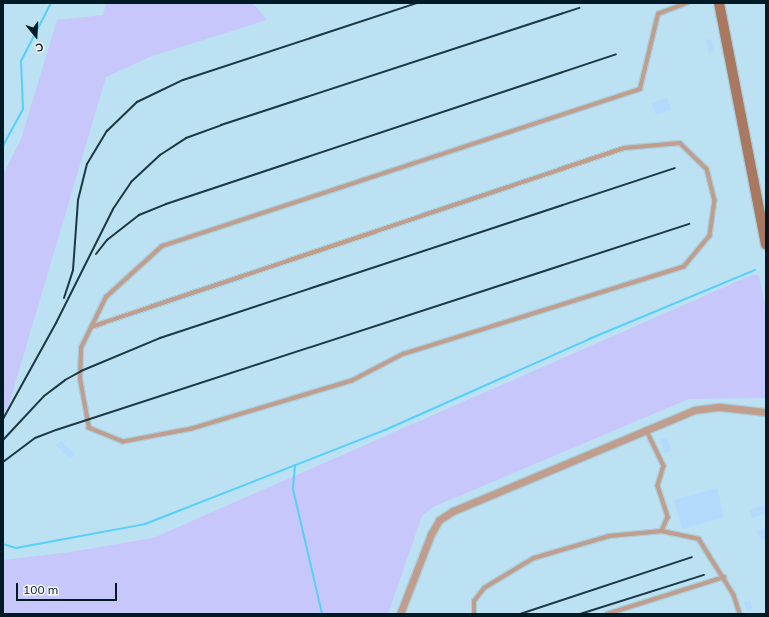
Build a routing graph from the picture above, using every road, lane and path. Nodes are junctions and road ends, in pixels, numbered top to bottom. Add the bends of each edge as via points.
1 (687, 3) edge
2 (719, 3) edge
3 (766, 244) edge
4 (91, 327) junction
5 (766, 412) edge
6 (646, 429) junction
7 (662, 530) junction
8 (724, 577) junction
9 (400, 614) edge
10 (474, 614) edge
11 (607, 614) edge
12 (740, 614) edge

1 - 4 lane via 658,14 640,89 162,246 106,297
2 - 3 street
4 - 4 lane via 81,348 80,379 89,428 123,442 192,429 352,381 404,354 684,267 710,236 715,200 707,169 680,143 624,148
5 - 6 street via 720,407 694,410
6 - 7 lane via 664,466 658,486 668,518
6 - 9 street via 561,468 454,510 439,520 431,534
7 - 8 lane via 699,539
7 - 10 lane via 609,536 534,558 484,588 474,601
8 - 11 lane
8 - 12 lane via 734,595

